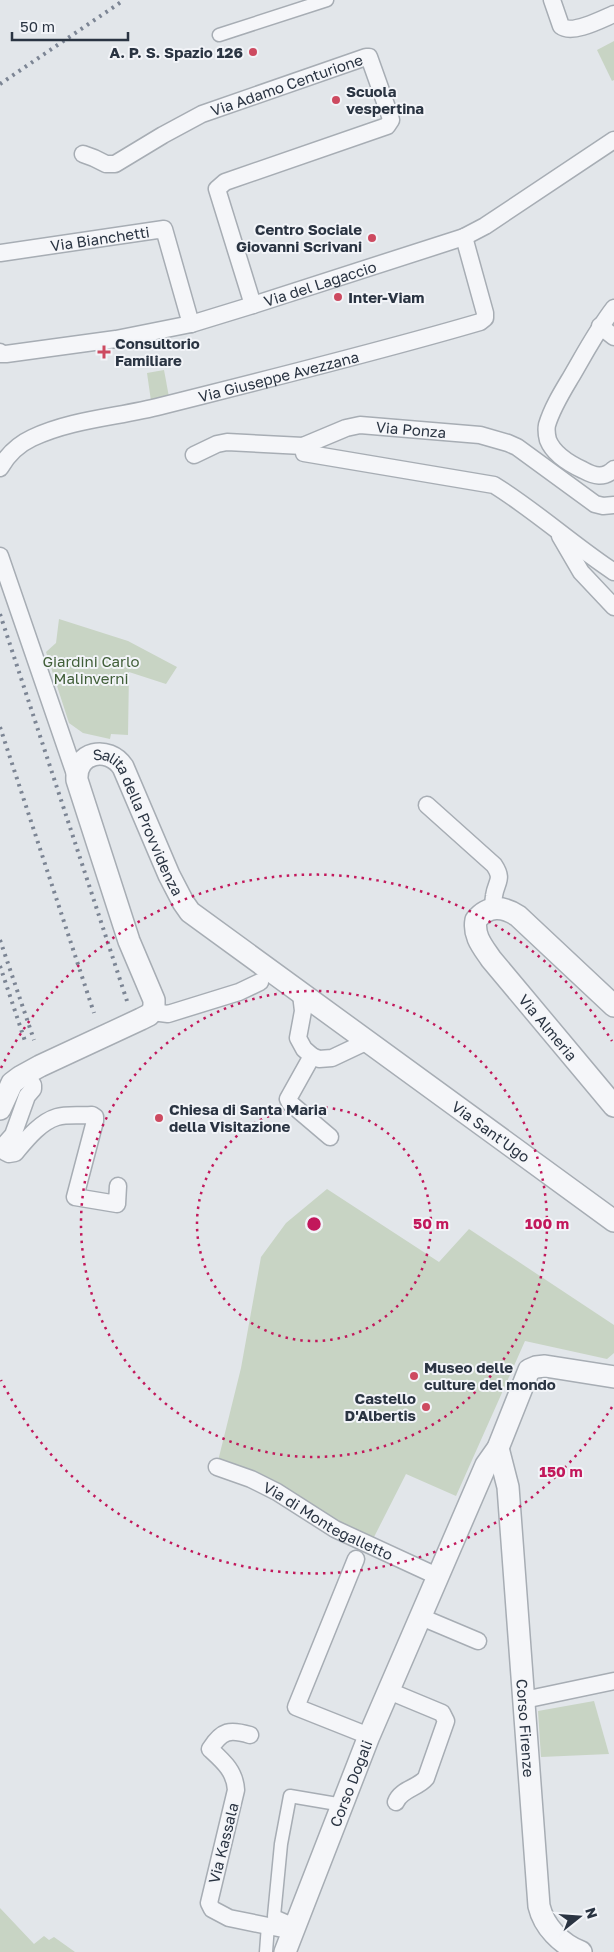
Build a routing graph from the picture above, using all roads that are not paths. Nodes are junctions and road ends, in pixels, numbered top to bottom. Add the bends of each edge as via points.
1 (328, 0) edge
2 (552, 0) edge
3 (614, 14) edge
4 (220, 35) dead end
5 (614, 140) edge
6 (83, 154) dead end
7 (464, 237) junction
8 (0, 253) edge
9 (254, 306) junction
10 (614, 308) edge
11 (191, 324) junction
12 (600, 326) junction
13 (614, 337) edge
14 (0, 352) edge
15 (303, 446) junction
16 (194, 456) dead end
17 (0, 468) edge
18 (614, 469) edge
19 (614, 505) edge
20 (559, 533) junction
21 (0, 556) edge
22 (614, 572) edge
23 (614, 607) edge
24 (77, 780) junction
25 (427, 805) dead end
26 (494, 908) junction
27 (260, 982) dead end
28 (302, 994) junction
29 (614, 1006) edge
30 (152, 1012) junction
31 (368, 1041) junction
32 (312, 1056) junction
33 (26, 1074) junction
34 (614, 1106) edge
35 (0, 1109) edge
36 (330, 1138) dead end
37 (118, 1186) dead end
38 (614, 1221) edge
39 (614, 1377) edge
40 (498, 1448) junction
41 (217, 1467) dead end
42 (356, 1559) dead end
43 (439, 1577) junction
44 (421, 1617) junction
45 (478, 1641) dead end
46 (614, 1681) edge
47 (389, 1691) junction
48 (524, 1700) junction
49 (250, 1735) dead end
50 (369, 1736) junction
51 (396, 1802) dead end
52 (343, 1805) junction
53 (268, 1925) junction
54 (294, 1928) junction
55 (266, 1952) edge
56 (285, 1952) edge
57 (581, 1952) edge

1 - 4 street
2 - 3 street via 561,26 568,30
5 - 7 street, Via del Lagaccio
6 - 9 street, Via Adamo Centurione via 106,164 115,164 202,114 369,58 390,116 387,126 225,182 217,189
7 - 9 street, Via del Lagaccio
7 - 17 street, Via Giuseppe Avezzana via 485,312 485,318 480,322 148,410 54,430 16,448
8 - 11 street, Via Bianchetti via 164,229
9 - 11 street, Via del Lagaccio
10 - 12 street
11 - 14 street, Via del Lagaccio via 116,338 6,354
12 - 13 street
12 - 18 street via 559,397 547,424 547,432 553,449 578,468 597,476
15 - 16 street, Via Ponza via 227,442
15 - 19 street, Via Ponza via 360,425 480,435 517,448 595,504
15 - 20 street via 304,452 494,485
20 - 22 street
20 - 23 street via 581,572
21 - 24 street
24 - 28 street, Salita della Provvidenza via 78,769 85,759 104,754 119,761 169,875 190,912
24 - 30 street, Salita della Provvidenza via 129,941 154,1000
25 - 26 street via 494,865 499,873
26 - 29 street via 502,908 518,916
26 - 34 street, Via Almeria via 476,920 475,931 483,948
27 - 30 street via 239,992 168,1014
28 - 31 street, Via Sant'Ugo
28 - 32 street via 304,1011 298,1038
30 - 33 street
31 - 32 street via 332,1058
31 - 38 street, Via Sant'Ugo
32 - 36 street via 288,1099
33 - 35 street via 12,1083
33 - 37 street via 33,1089 27,1096 13,1135 3,1149 7,1153 15,1153 37,1130 59,1116 92,1115 75,1197 117,1204
39 - 40 street, Corso Dogali via 545,1366 531,1368
40 - 43 street, Corso Dogali via 486,1465
40 - 48 street, Corso Firenze via 508,1487
41 - 43 street, Via di Montegalletto via 251,1479 335,1529
42 - 50 street via 296,1707
43 - 44 street, Corso Dogali
44 - 45 street
44 - 47 street, Corso Dogali
46 - 48 street
47 - 50 street, Corso Dogali
47 - 51 street via 442,1713 446,1721 424,1782 402,1794
48 - 57 street, Corso Firenze via 539,1906 552,1930 566,1944
49 - 53 street, Via Kassala via 230,1731 214,1742 210,1749 232,1772 236,1790 209,1903 212,1909 229,1918
50 - 52 street, Corso Dogali
52 - 54 street, Corso Dogali
52 - 54 street via 290,1796 281,1844 274,1916
53 - 54 street, Via Kassala
53 - 55 street
54 - 56 street, Corso Dogali

